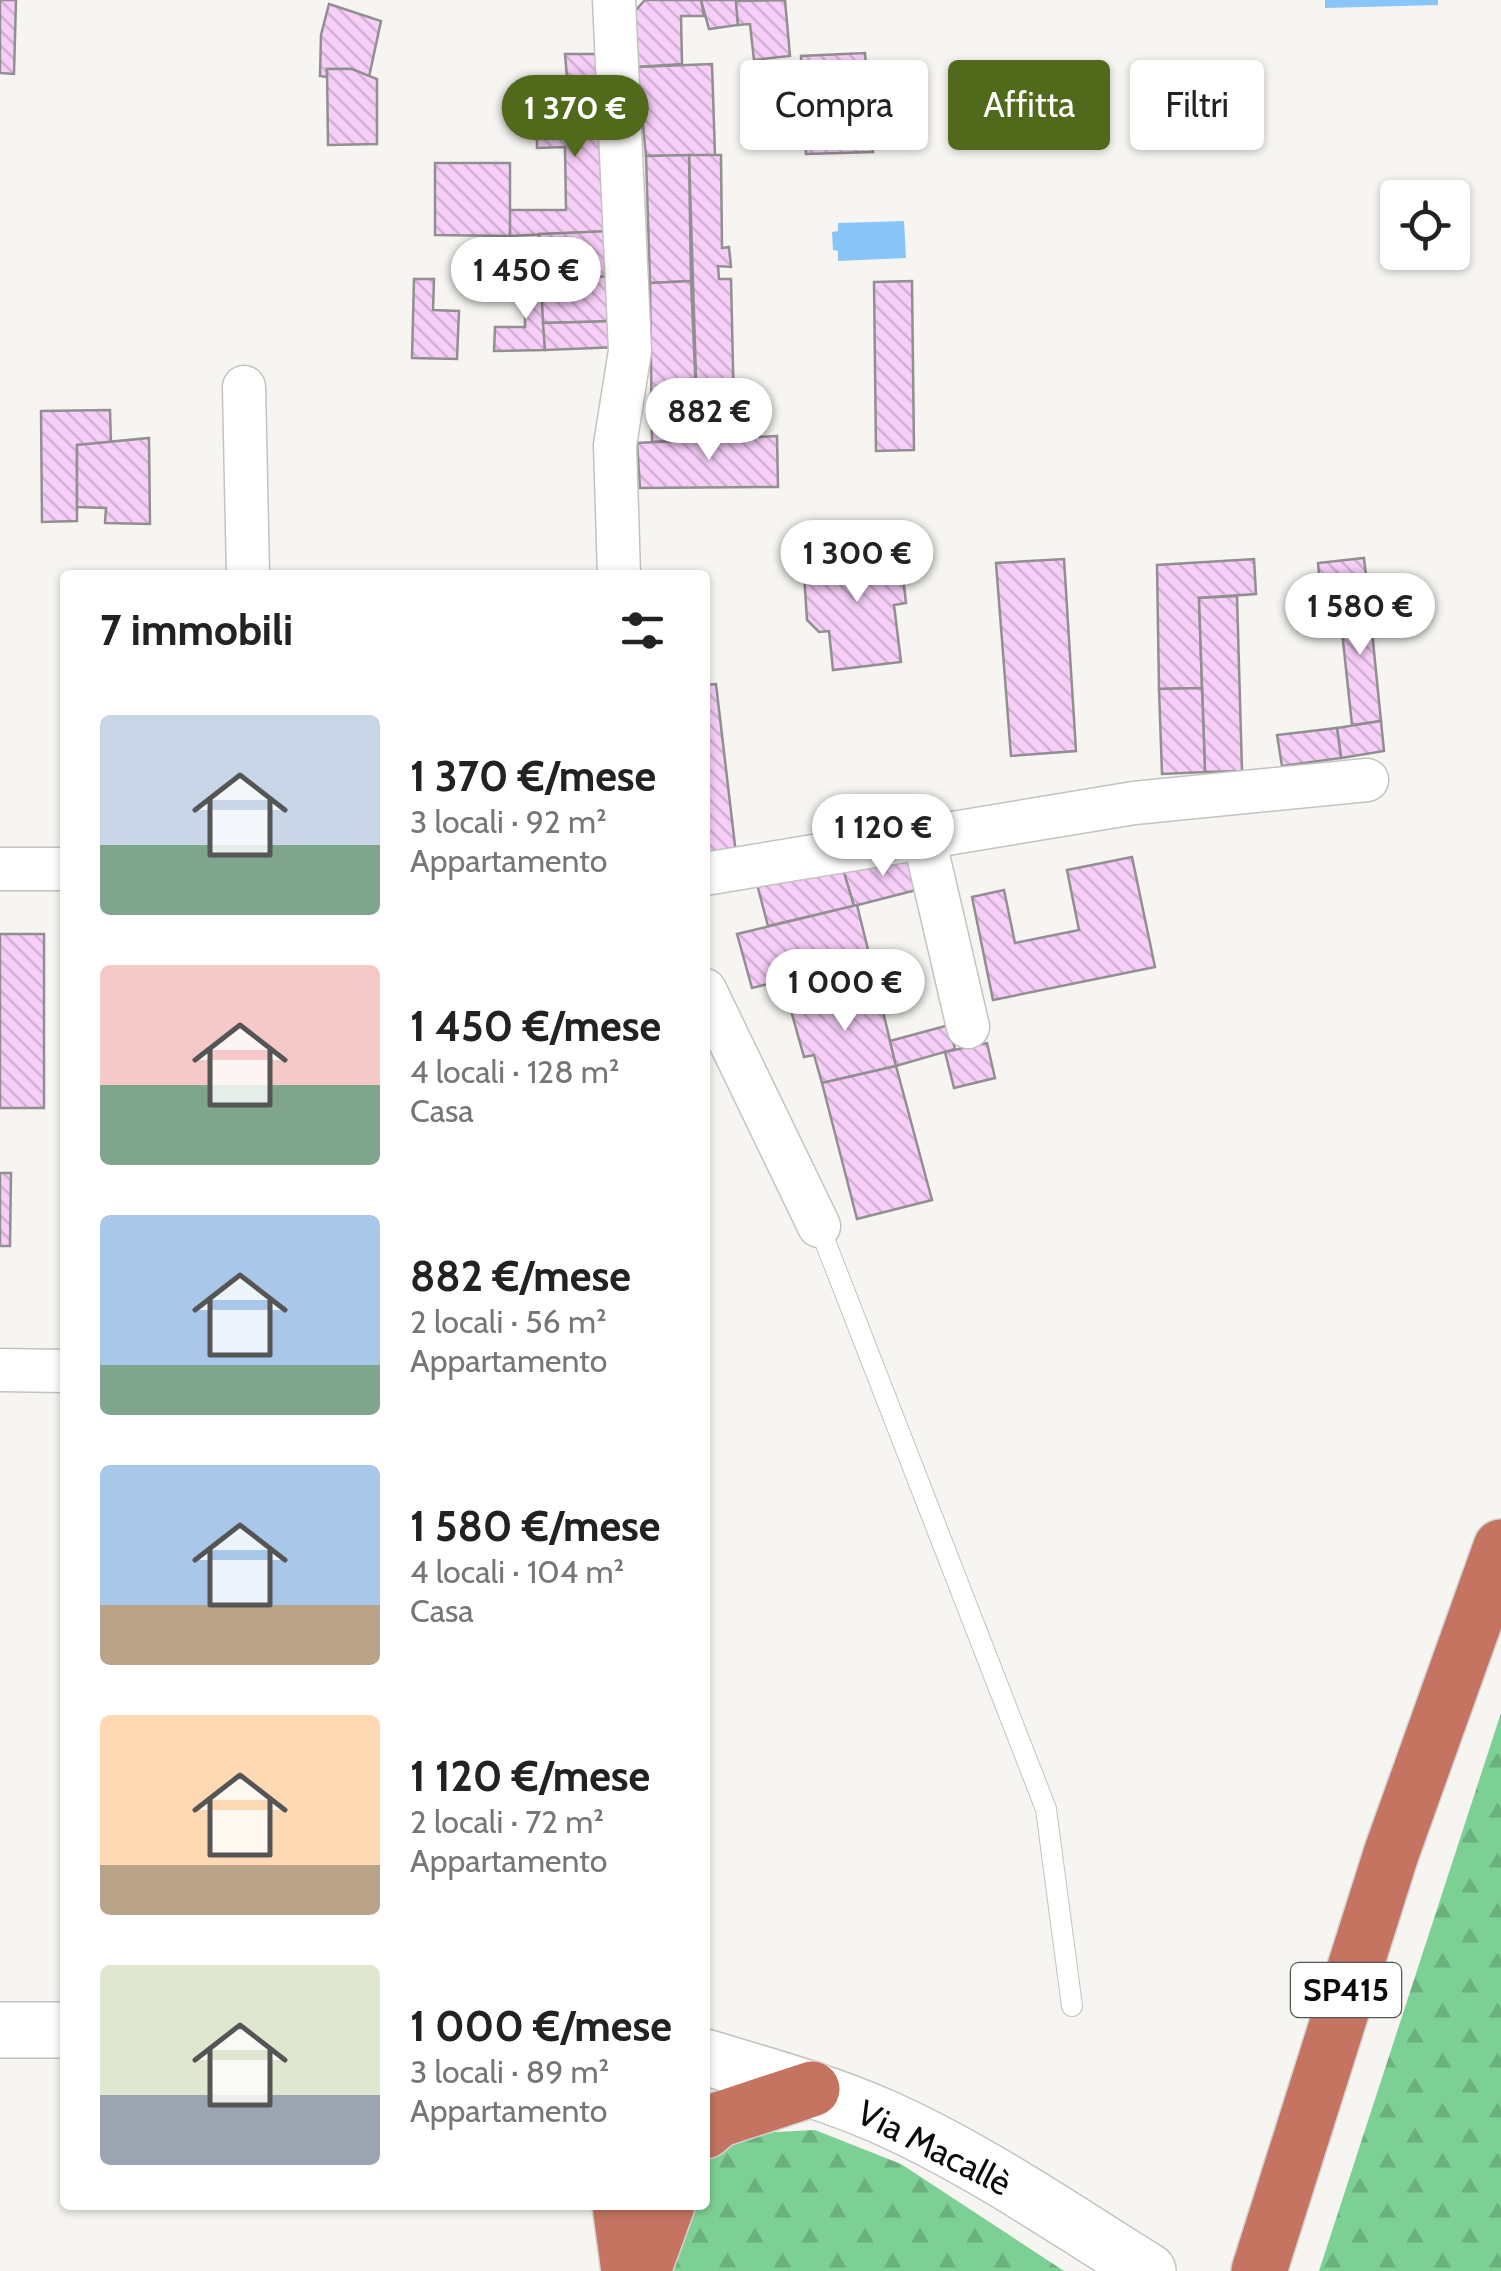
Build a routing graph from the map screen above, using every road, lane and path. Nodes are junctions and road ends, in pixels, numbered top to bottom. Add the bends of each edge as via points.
1 (614, 0) edge
2 (244, 387) dead end
3 (248, 570) edge
4 (620, 570) edge
5 (1367, 780) dead end
6 (924, 838) junction
7 (0, 869) edge
8 (60, 870) edge
9 (710, 873) edge
10 (710, 1000) edge
11 (968, 1027) dead end
12 (819, 1226) joint
13 (0, 1370) edge
14 (60, 1371) edge
15 (1501, 1547) edge
16 (1501, 1662) edge
17 (1391, 1854) junction
18 (1072, 2006) dead end
19 (0, 2030) edge
20 (60, 2030) edge
21 (710, 2058) edge
22 (812, 2089) junction
23 (1301, 2126) junction
24 (710, 2127) edge
25 (621, 2210) edge
26 (665, 2210) edge
27 (629, 2271) edge
28 (643, 2271) edge
29 (1148, 2271) edge
30 (1232, 2271) edge
31 (1259, 2271) edge

1 - 4 street via 630,351 616,445
2 - 3 street
5 - 6 street via 1134,803
6 - 9 street
6 - 11 street
7 - 8 street
10 - 12 street
12 - 18 lane via 1046,1809
13 - 14 street
15 - 17 highway, SP415
16 - 17 highway via 1439,1791
17 - 23 highway, SP415
19 - 20 street
21 - 22 street, Via Macallè
22 - 24 highway
22 - 29 street, Via Macallè via 884,2117
23 - 30 highway via 1242,2238
23 - 31 highway, SP415
25 - 27 highway
26 - 28 highway

